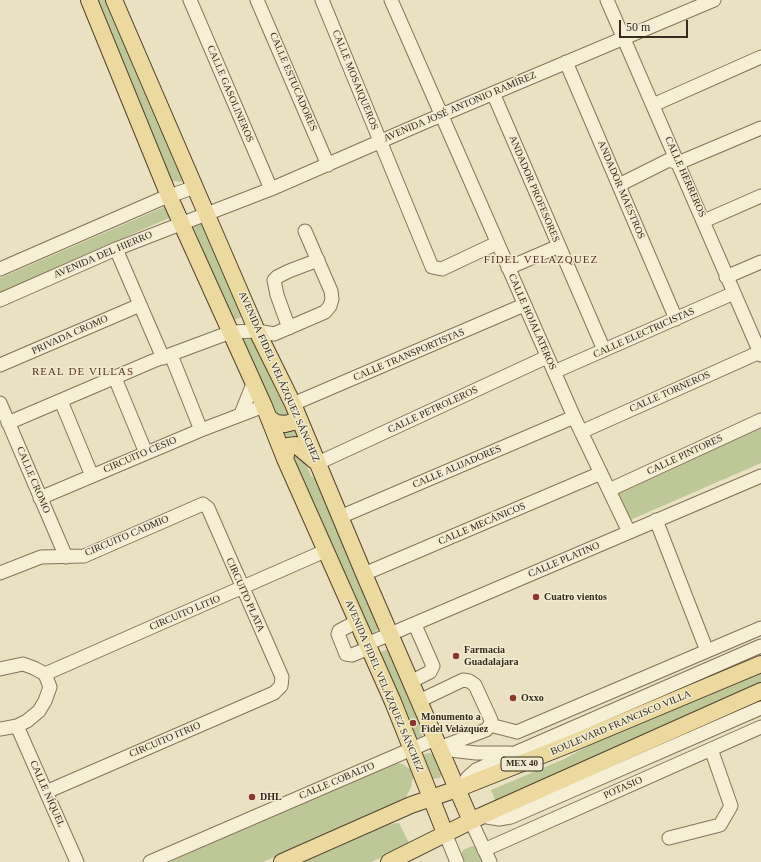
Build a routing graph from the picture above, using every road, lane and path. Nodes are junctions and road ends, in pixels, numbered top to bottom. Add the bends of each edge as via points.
1 (89, 0) edge
2 (114, 0) edge
3 (190, 0) edge
4 (257, 0) edge
5 (322, 0) edge
6 (391, 0) edge
7 (607, 0) edge
8 (714, 0) edge
9 (624, 38) junction
10 (761, 57) edge
11 (566, 62) junction
12 (492, 93) junction
13 (653, 105) junction
14 (441, 115) junction
15 (761, 128) edge
16 (380, 141) junction
17 (678, 163) junction
18 (328, 165) junction
19 (619, 185) junction
20 (195, 188) junction
21 (271, 189) junction
22 (169, 196) junction
23 (761, 196) edge
24 (207, 215) junction
25 (704, 221) junction
26 (182, 223) junction
27 (305, 231) dead end
28 (497, 243) junction
29 (559, 246) junction
30 (116, 249) junction
31 (318, 260) junction
32 (761, 262) edge
33 (0, 268) edge
34 (508, 268) junction
35 (726, 277) junction
36 (734, 293) junction
37 (0, 300) edge
38 (140, 305) junction
39 (524, 305) junction
40 (676, 319) junction
41 (289, 328) junction
42 (257, 331) junction
43 (231, 332) junction
44 (757, 336) edge
45 (604, 350) junction
46 (760, 353) edge
47 (167, 356) junction
48 (547, 357) junction
49 (0, 365) edge
50 (554, 372) junction
51 (115, 378) junction
52 (253, 384) junction
53 (61, 401) junction
54 (0, 403) edge
55 (296, 410) junction
56 (266, 412) junction
57 (241, 414) junction
58 (574, 417) junction
59 (761, 420) edge
60 (8, 423) junction
61 (201, 430) junction
62 (581, 432) junction
63 (146, 453) junction
64 (285, 459) junction
65 (318, 463) junction
66 (601, 473) junction
67 (92, 476) junction
68 (761, 476) edge
69 (609, 490) junction
70 (40, 498) junction
71 (205, 505) joint
72 (340, 517) junction
73 (656, 520) junction
74 (629, 532) junction
75 (325, 551) junction
76 (66, 557) junction
77 (0, 573) edge
78 (364, 574) junction
79 (242, 589) junction
80 (356, 622) junction
81 (415, 625) junction
82 (761, 628) edge
83 (390, 635) junction
84 (368, 646) junction
85 (761, 646) edge
86 (707, 651) junction
87 (678, 663) junction
88 (761, 664) edge
89 (0, 669) edge
90 (45, 674) junction
91 (685, 679) junction
92 (410, 682) junction
93 (281, 686) joint
94 (761, 691) edge
95 (419, 701) junction
96 (761, 708) edge
97 (490, 725) junction
98 (17, 726) junction
99 (761, 727) edge
100 (0, 729) edge
101 (437, 744) junction
102 (412, 748) junction
103 (711, 749) junction
104 (515, 753) junction
105 (461, 788) junction
106 (46, 792) junction
107 (431, 798) junction
108 (476, 818) junction
109 (445, 833) junction
110 (669, 838) dead end
111 (484, 850) junction
112 (455, 861) edge
113 (77, 862) edge
114 (150, 862) edge
115 (282, 862) edge
116 (389, 862) edge
117 (490, 862) edge

1 - 22 main road, AVENIDA FIDEL VELÁZQUEZ SÁNCHEZ
2 - 20 main road, AVENIDA FIDEL VELÁZQUEZ SÁNCHEZ
3 - 21 street, CALLE GASOLINEROS
4 - 18 street, CALLE ESTUCADORES
5 - 16 street, CALLE MOSAIQUEROS
6 - 14 street, CALLE HOJALATEROS
7 - 9 street, CALLE HERREROS
8 - 9 street, AVENIDA JOSÉ ANTONIO RAMÍREZ
9 - 11 street, AVENIDA JOSÉ ANTONIO RAMÍREZ
9 - 13 street, CALLE HERREROS
10 - 13 street
11 - 12 street, AVENIDA JOSÉ ANTONIO RAMÍREZ
11 - 19 street, ANDADOR MAESTROS
12 - 14 street, AVENIDA JOSÉ ANTONIO RAMÍREZ
12 - 29 street, ANDADOR PROFESORES
13 - 17 street, CALLE HERREROS
14 - 16 street, AVENIDA JOSÉ ANTONIO RAMÍREZ
14 - 28 street, CALLE HOJALATEROS
15 - 17 street
16 - 18 street, AVENIDA JOSÉ ANTONIO RAMÍREZ
16 - 28 street, CALLE MOSAIQUEROS via 430,264 436,269 442,269
17 - 19 street via 669,160
17 - 25 street, CALLE HERREROS
18 - 21 street, AVENIDA JOSÉ ANTONIO RAMÍREZ
19 - 40 street, ANDADOR MAESTROS
20 - 22 street
20 - 24 main road, AVENIDA FIDEL VELÁZQUEZ SÁNCHEZ
21 - 24 street, AVENIDA JOSÉ ANTONIO RAMÍREZ
22 - 26 main road, AVENIDA FIDEL VELÁZQUEZ SÁNCHEZ
22 - 33 street
23 - 25 street
24 - 26 street, AVENIDA DEL HIERRO
24 - 42 main road, AVENIDA FIDEL VELÁZQUEZ SÁNCHEZ
25 - 35 street, CALLE HERREROS
26 - 30 street, AVENIDA DEL HIERRO
26 - 43 main road, AVENIDA FIDEL VELÁZQUEZ SÁNCHEZ
27 - 31 street
28 - 34 street, CALLE HOJALATEROS
29 - 34 street
29 - 45 street, ANDADOR PROFESORES
30 - 37 street, AVENIDA DEL HIERRO
30 - 38 street
31 - 41 street via 331,291 330,306 325,312
31 - 41 street via 274,280
32 - 35 street
34 - 39 street, CALLE HOJALATEROS
35 - 36 street, CALLE HERREROS
36 - 40 street, CALLE ELECTRICISTAS
36 - 44 street, CALLE HERREROS
38 - 47 street
38 - 49 street, PRIVADA CROMO
39 - 48 street, CALLE HOJALATEROS
39 - 55 street, CALLE TRANSPORTISTAS
40 - 45 street, CALLE ELECTRICISTAS
41 - 42 street via 274,334
42 - 43 street
42 - 55 main road, AVENIDA FIDEL VELÁZQUEZ SÁNCHEZ
43 - 47 street
43 - 52 main road, AVENIDA FIDEL VELÁZQUEZ SÁNCHEZ
44 - 46 street, CALLE HERREROS
45 - 50 street, CALLE ELECTRICISTAS
46 - 62 street, CALLE TORNEROS
47 - 51 street
47 - 61 street
48 - 50 street, CALLE HOJALATEROS
48 - 65 street, CALLE PETROLEROS
50 - 58 street, CALLE HOJALATEROS
51 - 53 street
51 - 63 street
52 - 56 main road, AVENIDA FIDEL VELÁZQUEZ SÁNCHEZ
52 - 57 street
53 - 60 street
53 - 67 street
54 - 60 street, CALLE CROMO
55 - 56 main road via 293,422 285,424 276,423
55 - 65 main road, AVENIDA FIDEL VELÁZQUEZ SÁNCHEZ
56 - 57 street, CIRCUITO CESIO
56 - 64 main road, AVENIDA FIDEL VELÁZQUEZ SÁNCHEZ
57 - 61 street, CIRCUITO CESIO
58 - 62 street, CALLE HOJALATEROS
58 - 72 street, CALLE ALIJADORES
59 - 69 street, CALLE PINTORES
60 - 70 street, CALLE CROMO
61 - 63 street, CIRCUITO CESIO
62 - 66 street, CALLE HOJALATEROS
63 - 67 street, CIRCUITO CESIO
64 - 65 main road via 288,446 296,445
64 - 75 main road, AVENIDA FIDEL VELÁZQUEZ SÁNCHEZ
65 - 72 main road, AVENIDA FIDEL VELÁZQUEZ SÁNCHEZ
66 - 69 street, CALLE HOJALATEROS
66 - 78 street, CALLE MECÁNICOS
67 - 70 street, CIRCUITO CESIO
68 - 73 street, CALLE PLATINO
69 - 74 street, CALLE HOJALATEROS
70 - 76 street, CALLE CROMO
71 - 76 street, CIRCUITO CADMIO via 200,504 84,556
71 - 79 street, CIRCUITO PLATA
72 - 78 main road, AVENIDA FIDEL VELÁZQUEZ SÁNCHEZ
73 - 74 street, CALLE PLATINO
73 - 86 street
74 - 81 street, CALLE PLATINO
75 - 79 street, CIRCUITO LITIO
75 - 80 main road, AVENIDA FIDEL VELÁZQUEZ SÁNCHEZ
76 - 77 street, CIRCUITO CADMIO via 41,557
78 - 83 main road, AVENIDA FIDEL VELÁZQUEZ SÁNCHEZ
79 - 90 street, CIRCUITO LITIO
79 - 93 street, CIRCUITO PLATA via 282,677
80 - 84 main road, AVENIDA FIDEL VELÁZQUEZ SÁNCHEZ
80 - 84 street, CALLE PLATINO via 338,634 346,654 352,655
81 - 83 street, CALLE PLATINO
81 - 92 street via 433,666 430,672
82 - 86 street
83 - 84 street, CALLE PLATINO
83 - 92 main road, AVENIDA FIDEL VELÁZQUEZ SÁNCHEZ
84 - 102 main road, AVENIDA FIDEL VELÁZQUEZ SÁNCHEZ
85 - 91 street
86 - 87 street
87 - 91 street
87 - 97 street via 517,732
88 - 105 main road, BOULEVARD FRANCISCO VILLA / MEX 40
89 - 90 street via 23,664
90 - 98 street via 50,687 45,701 39,711
91 - 104 street
92 - 95 main road, AVENIDA FIDEL VELÁZQUEZ SÁNCHEZ
93 - 106 street, CIRCUITO ITRIO via 274,693
94 - 108 main road
95 - 97 street via 463,680 469,681 475,685 491,720
95 - 101 main road, AVENIDA FIDEL VELÁZQUEZ SÁNCHEZ
96 - 108 street via 511,817
97 - 101 street, CALLE COBALTO via 486,730
98 - 100 street
98 - 106 street, CALLE NÍQUEL
99 - 103 street, POTASIO
101 - 102 street, CALLE COBALTO
101 - 104 street via 476,753
101 - 105 main road, AVENIDA FIDEL VELÁZQUEZ SÁNCHEZ
102 - 107 main road, AVENIDA FIDEL VELÁZQUEZ SÁNCHEZ
102 - 114 street, CALLE COBALTO
103 - 110 street via 732,806 720,825
103 - 111 street, POTASIO
104 - 105 street via 471,774
105 - 107 main road, BOULEVARD FRANCISCO VILLA / MEX 40
105 - 108 main road, AVENIDA FIDEL VELÁZQUEZ SÁNCHEZ
106 - 113 street, CALLE NÍQUEL
107 - 109 main road, AVENIDA FIDEL VELÁZQUEZ SÁNCHEZ
107 - 115 main road, BOULEVARD FRANCISCO VILLA / MEX 40
108 - 109 main road
108 - 111 street
109 - 112 street
109 - 116 main road
111 - 117 street

